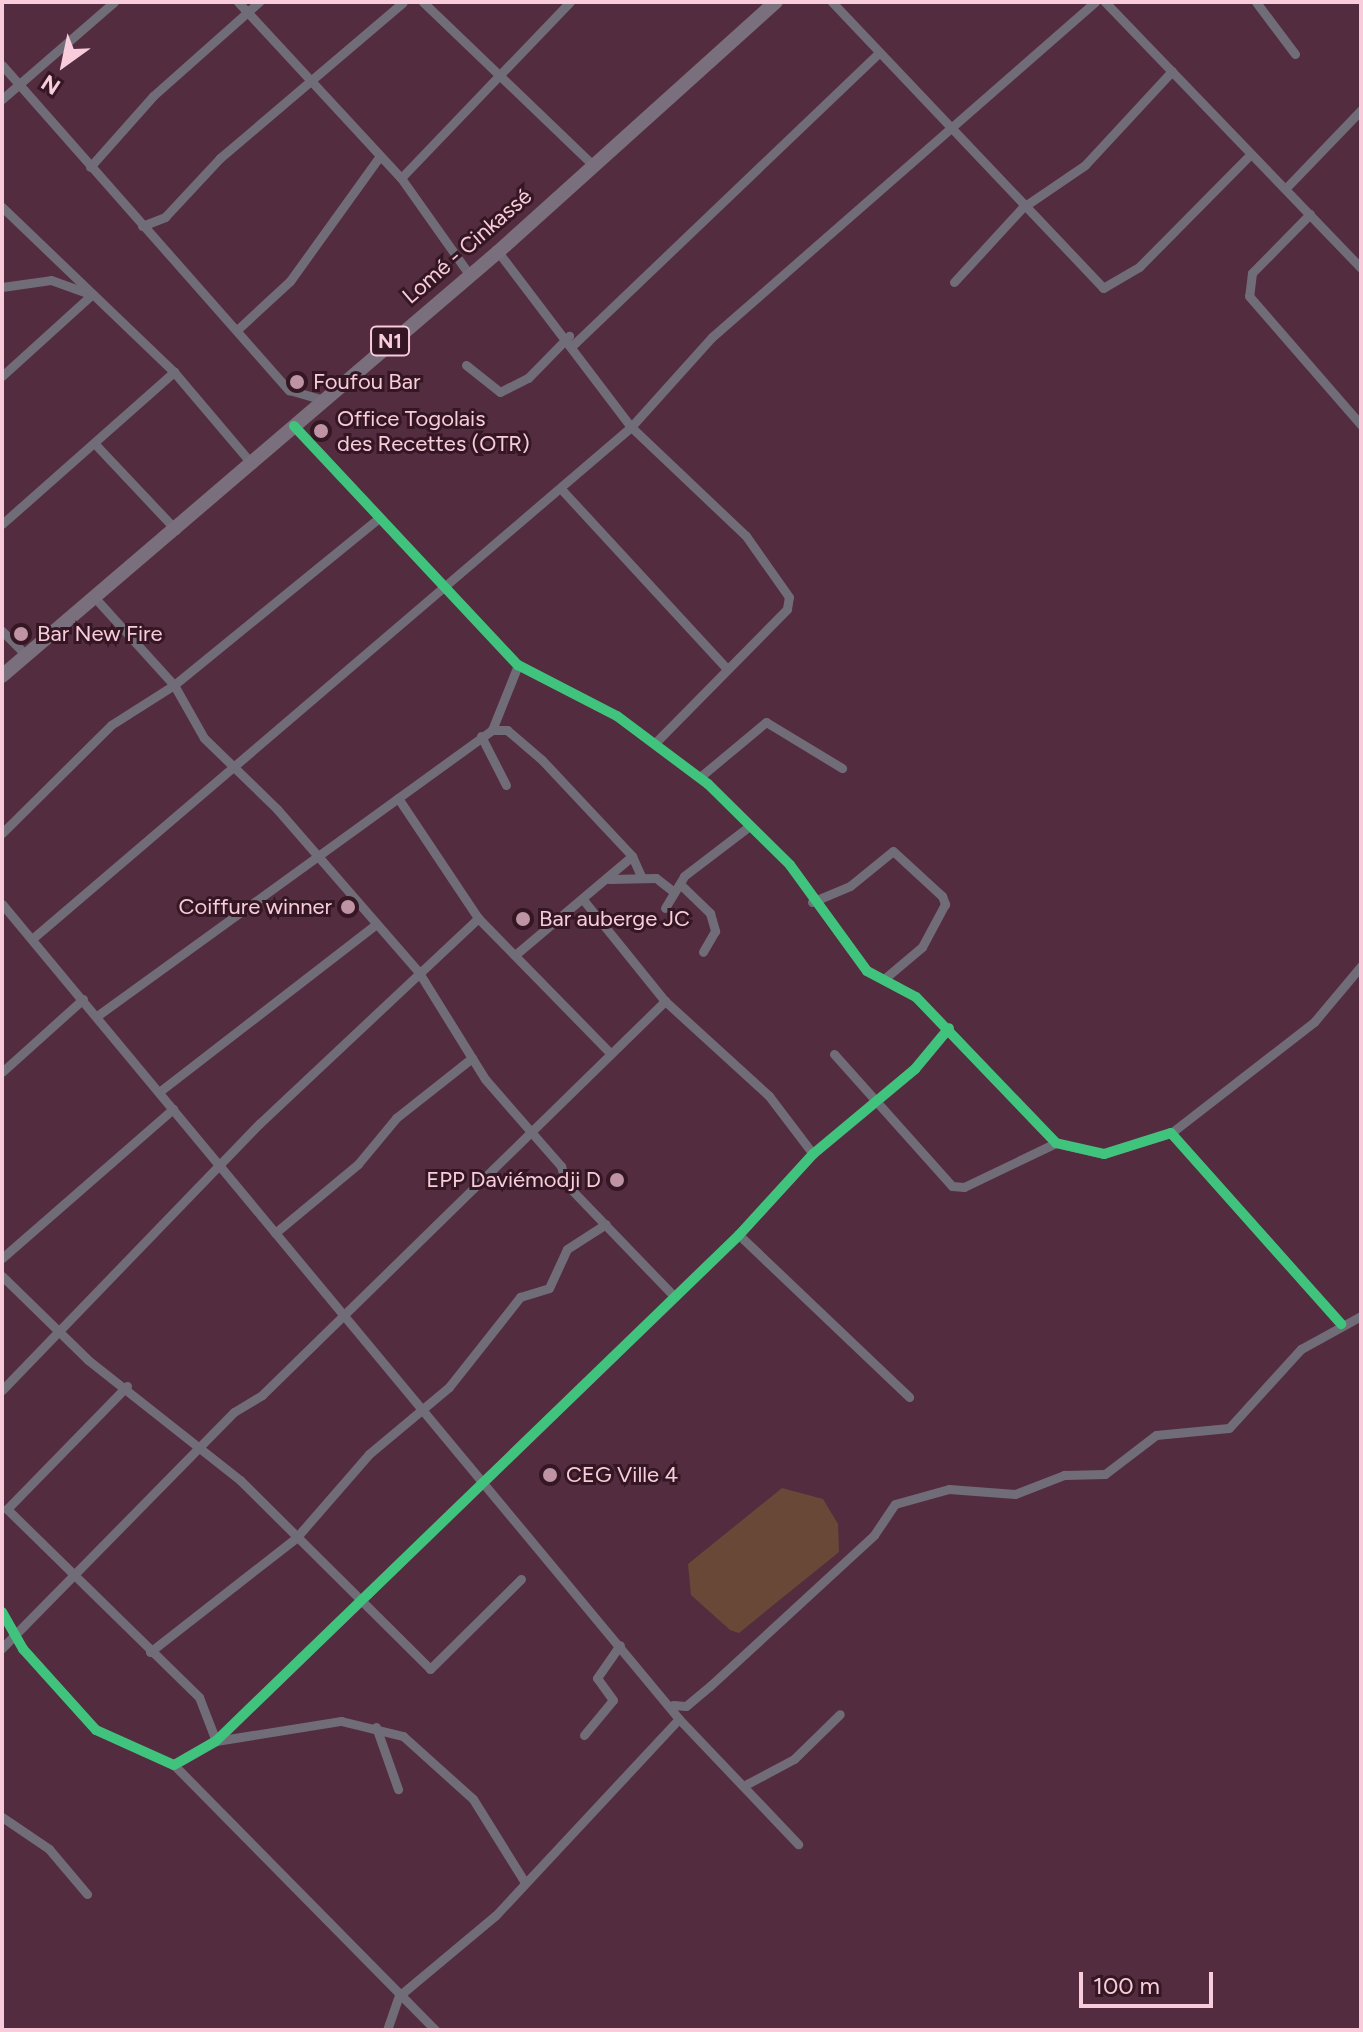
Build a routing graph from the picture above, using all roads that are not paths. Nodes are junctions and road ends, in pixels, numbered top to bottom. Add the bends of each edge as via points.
1 (114, 2) edge
2 (238, 2) edge
3 (259, 2) edge
4 (403, 2) edge
5 (423, 2) edge
6 (570, 2) edge
7 (776, 2) edge
8 (832, 2) edge
9 (1095, 2) edge
10 (1105, 2) edge
11 (1256, 2) edge
12 (248, 12) junction
13 (877, 54) junction
14 (1295, 54) dead end
15 (2, 65) edge
16 (1172, 71) junction
17 (501, 73) junction
18 (16, 80) junction
19 (309, 85) junction
20 (2, 99) edge
21 (1361, 110) edge
22 (944, 126) junction
23 (1249, 156) junction
24 (379, 157) junction
25 (592, 164) junction
26 (90, 167) junction
27 (401, 178) junction
28 (1286, 188) junction
29 (2, 207) edge
30 (1022, 208) junction
31 (1310, 214) junction
32 (142, 226) junction
33 (498, 252) junction
34 (1361, 268) edge
35 (469, 274) junction
36 (954, 282) dead end
37 (2, 287) edge
38 (91, 296) junction
39 (237, 330) junction
40 (571, 341) junction
41 (466, 365) dead end
42 (174, 372) junction
43 (2, 376) edge
44 (323, 400) junction
45 (1361, 425) edge
46 (294, 426) junction
47 (631, 427) junction
48 (95, 444) junction
49 (252, 464) junction
50 (562, 490) junction
51 (379, 518) junction
52 (2, 524) edge
53 (176, 530) junction
54 (439, 586) junction
55 (96, 599) junction
56 (2, 631) edge
57 (26, 655) junction
58 (518, 665) junction
59 (727, 669) junction
60 (2, 676) edge
61 (174, 685) junction
62 (492, 730) junction
63 (481, 736) junction
64 (657, 741) junction
65 (234, 763) junction
66 (842, 768) dead end
67 (700, 777) junction
68 (506, 785) dead end
69 (398, 798) junction
70 (748, 827) junction
71 (2, 833) edge
72 (316, 853) junction
73 (632, 856) junction
74 (642, 878) junction
75 (609, 879) junction
76 (677, 888) junction
77 (585, 902) junction
78 (812, 902) junction
79 (2, 904) edge
80 (665, 908) dead end
81 (478, 918) junction
82 (374, 926) junction
83 (32, 939) junction
84 (703, 952) dead end
85 (515, 955) junction
86 (1361, 966) edge
87 (418, 971) junction
88 (884, 979) junction
89 (83, 999) junction
90 (665, 1001) junction
91 (97, 1016) junction
92 (949, 1028) junction
93 (610, 1053) junction
94 (834, 1054) dead end
95 (472, 1058) junction
96 (2, 1072) edge
97 (159, 1092) junction
98 (875, 1101) junction
99 (173, 1109) junction
100 (529, 1129) junction
101 (1171, 1133) junction
102 (1056, 1143) junction
103 (813, 1154) junction
104 (222, 1168) junction
105 (606, 1224) junction
106 (275, 1233) junction
107 (739, 1235) junction
108 (2, 1258) edge
109 (2, 1276) edge
110 (673, 1295) junction
111 (341, 1314) junction
112 (1361, 1316) edge
113 (1341, 1324) junction
114 (66, 1331) junction
115 (127, 1386) junction
116 (2, 1390) edge
117 (909, 1397) dead end
118 (424, 1408) junction
119 (199, 1454) junction
120 (488, 1481) junction
121 (296, 1538) junction
122 (521, 1579) dead end
123 (73, 1581) junction
124 (359, 1598) junction
125 (2, 1612) edge
126 (8, 1628) edge
127 (620, 1645) junction
128 (2, 1648) edge
129 (150, 1652) junction
130 (673, 1705) junction
131 (840, 1714) dead end
132 (679, 1719) junction
133 (376, 1727) junction
134 (584, 1735) dead end
135 (216, 1741) junction
136 (174, 1765) junction
137 (747, 1784) junction
138 (398, 1789) dead end
139 (2, 1817) edge
140 (798, 1844) dead end
141 (524, 1881) junction
142 (87, 1894) dead end
143 (399, 1996) junction
144 (387, 2030) edge
145 (435, 2030) edge

1 - 18 street
2 - 12 street
3 - 12 street
4 - 19 street
5 - 17 street
6 - 17 street
7 - 25 highway, Lomé - Cinkassé / N1
8 - 13 street
9 - 22 street
10 - 16 street
11 - 14 street
12 - 19 street
12 - 26 street via 153,96
13 - 22 street
13 - 40 street
15 - 18 street
16 - 23 street
16 - 30 street via 1078,172
17 - 25 street
17 - 27 street
18 - 20 street
18 - 26 street
19 - 24 street
19 - 32 street via 220,158 165,217
21 - 28 street
22 - 30 street
22 - 47 street via 712,337
23 - 28 street
23 - 30 street via 1111,289 1088,277
24 - 27 street
24 - 39 street via 290,281
25 - 33 highway, Lomé - Cinkassé / N1
26 - 32 street
27 - 35 street
28 - 31 street
29 - 38 street
30 - 36 street
31 - 34 street
31 - 45 street via 1252,273 1249,296
32 - 39 street
33 - 35 highway, Lomé - Cinkassé / N1
33 - 40 street
35 - 44 highway, Lomé - Cinkassé / N1
37 - 38 street via 51,280
38 - 42 street
38 - 43 street
39 - 44 street via 289,390
40 - 41 street via 528,378 500,392
40 - 47 street
42 - 48 street
42 - 49 street
44 - 46 highway, Lomé - Cinkassé / N1
46 - 49 highway, Lomé - Cinkassé / N1
46 - 51 street
47 - 50 street
47 - 59 street via 746,536 789,597 787,609
48 - 52 street
48 - 53 street
49 - 53 highway, Lomé - Cinkassé / N1
50 - 54 street
50 - 59 street
51 - 54 street
51 - 61 street
53 - 55 highway, Lomé - Cinkassé / N1
54 - 58 street
54 - 65 street
55 - 57 highway, Lomé - Cinkassé / N1
55 - 61 street
56 - 57 street
57 - 60 highway, Lomé - Cinkassé / N1
58 - 62 street
58 - 64 street
59 - 64 street
61 - 65 street via 204,738
61 - 71 street via 111,725
62 - 63 street
62 - 73 street via 507,730 542,760
63 - 68 street
63 - 69 street
64 - 67 street
65 - 72 street
65 - 83 street via 129,863
66 - 67 street via 766,722
67 - 70 street
69 - 72 street
69 - 81 street
70 - 76 street
70 - 78 street via 790,865
72 - 82 street
72 - 91 street
73 - 74 street
73 - 75 street
74 - 75 street
74 - 76 street
75 - 77 street
76 - 80 street
76 - 84 street via 710,913 715,931
77 - 85 street
77 - 90 street
78 - 88 street via 867,971
78 - 88 street via 850,886 893,851 942,896 945,904 927,926 922,947
79 - 83 street
81 - 85 street
81 - 87 street
82 - 87 street
82 - 97 street
83 - 89 street
85 - 93 street
86 - 101 street via 1314,1022
87 - 95 street
87 - 104 street
88 - 92 street
89 - 91 street
89 - 96 street
90 - 93 street
90 - 103 street via 769,1096
91 - 97 street
92 - 98 street
92 - 102 street
93 - 100 street
94 - 98 street
95 - 100 street
95 - 106 street via 396,1118 358,1164
97 - 99 street
98 - 102 street via 952,1186 964,1187
98 - 103 street
99 - 104 street
99 - 108 street
100 - 105 street
100 - 111 street
101 - 102 street via 1104,1154
101 - 113 street
103 - 107 street
104 - 106 street
104 - 114 street via 135,1248
105 - 110 street
105 - 118 street via 567,1249 549,1288 520,1297
106 - 111 street
107 - 110 street
107 - 117 street
109 - 114 street
110 - 120 street
111 - 118 street
111 - 119 street
112 - 113 street
113 - 130 street via 1301,1349 1229,1428 1156,1435 1105,1474 1064,1475 1015,1494 949,1489 895,1504 874,1535 710,1686 686,1706
114 - 115 street via 88,1360
114 - 116 street
115 - 119 street
115 - 123 street via 7,1509
118 - 120 street
118 - 121 street via 369,1454
119 - 121 street via 240,1480
119 - 123 street
120 - 124 street
120 - 127 street
121 - 124 street
121 - 129 street
122 - 124 street via 430,1669 390,1637
123 - 126 street
123 - 129 street
124 - 135 street via 305,1661
125 - 126 street
126 - 128 street
126 - 136 street via 96,1730
127 - 130 street
127 - 134 street via 597,1678 613,1700
129 - 135 street via 199,1697
130 - 132 street
131 - 137 street via 794,1759
132 - 137 street
132 - 141 street
133 - 135 street via 341,1721
133 - 138 street
133 - 141 street via 403,1736 473,1799
135 - 136 street
136 - 143 street
137 - 140 street
139 - 142 street via 49,1849
141 - 143 street via 440,1967
143 - 144 street
143 - 145 street

